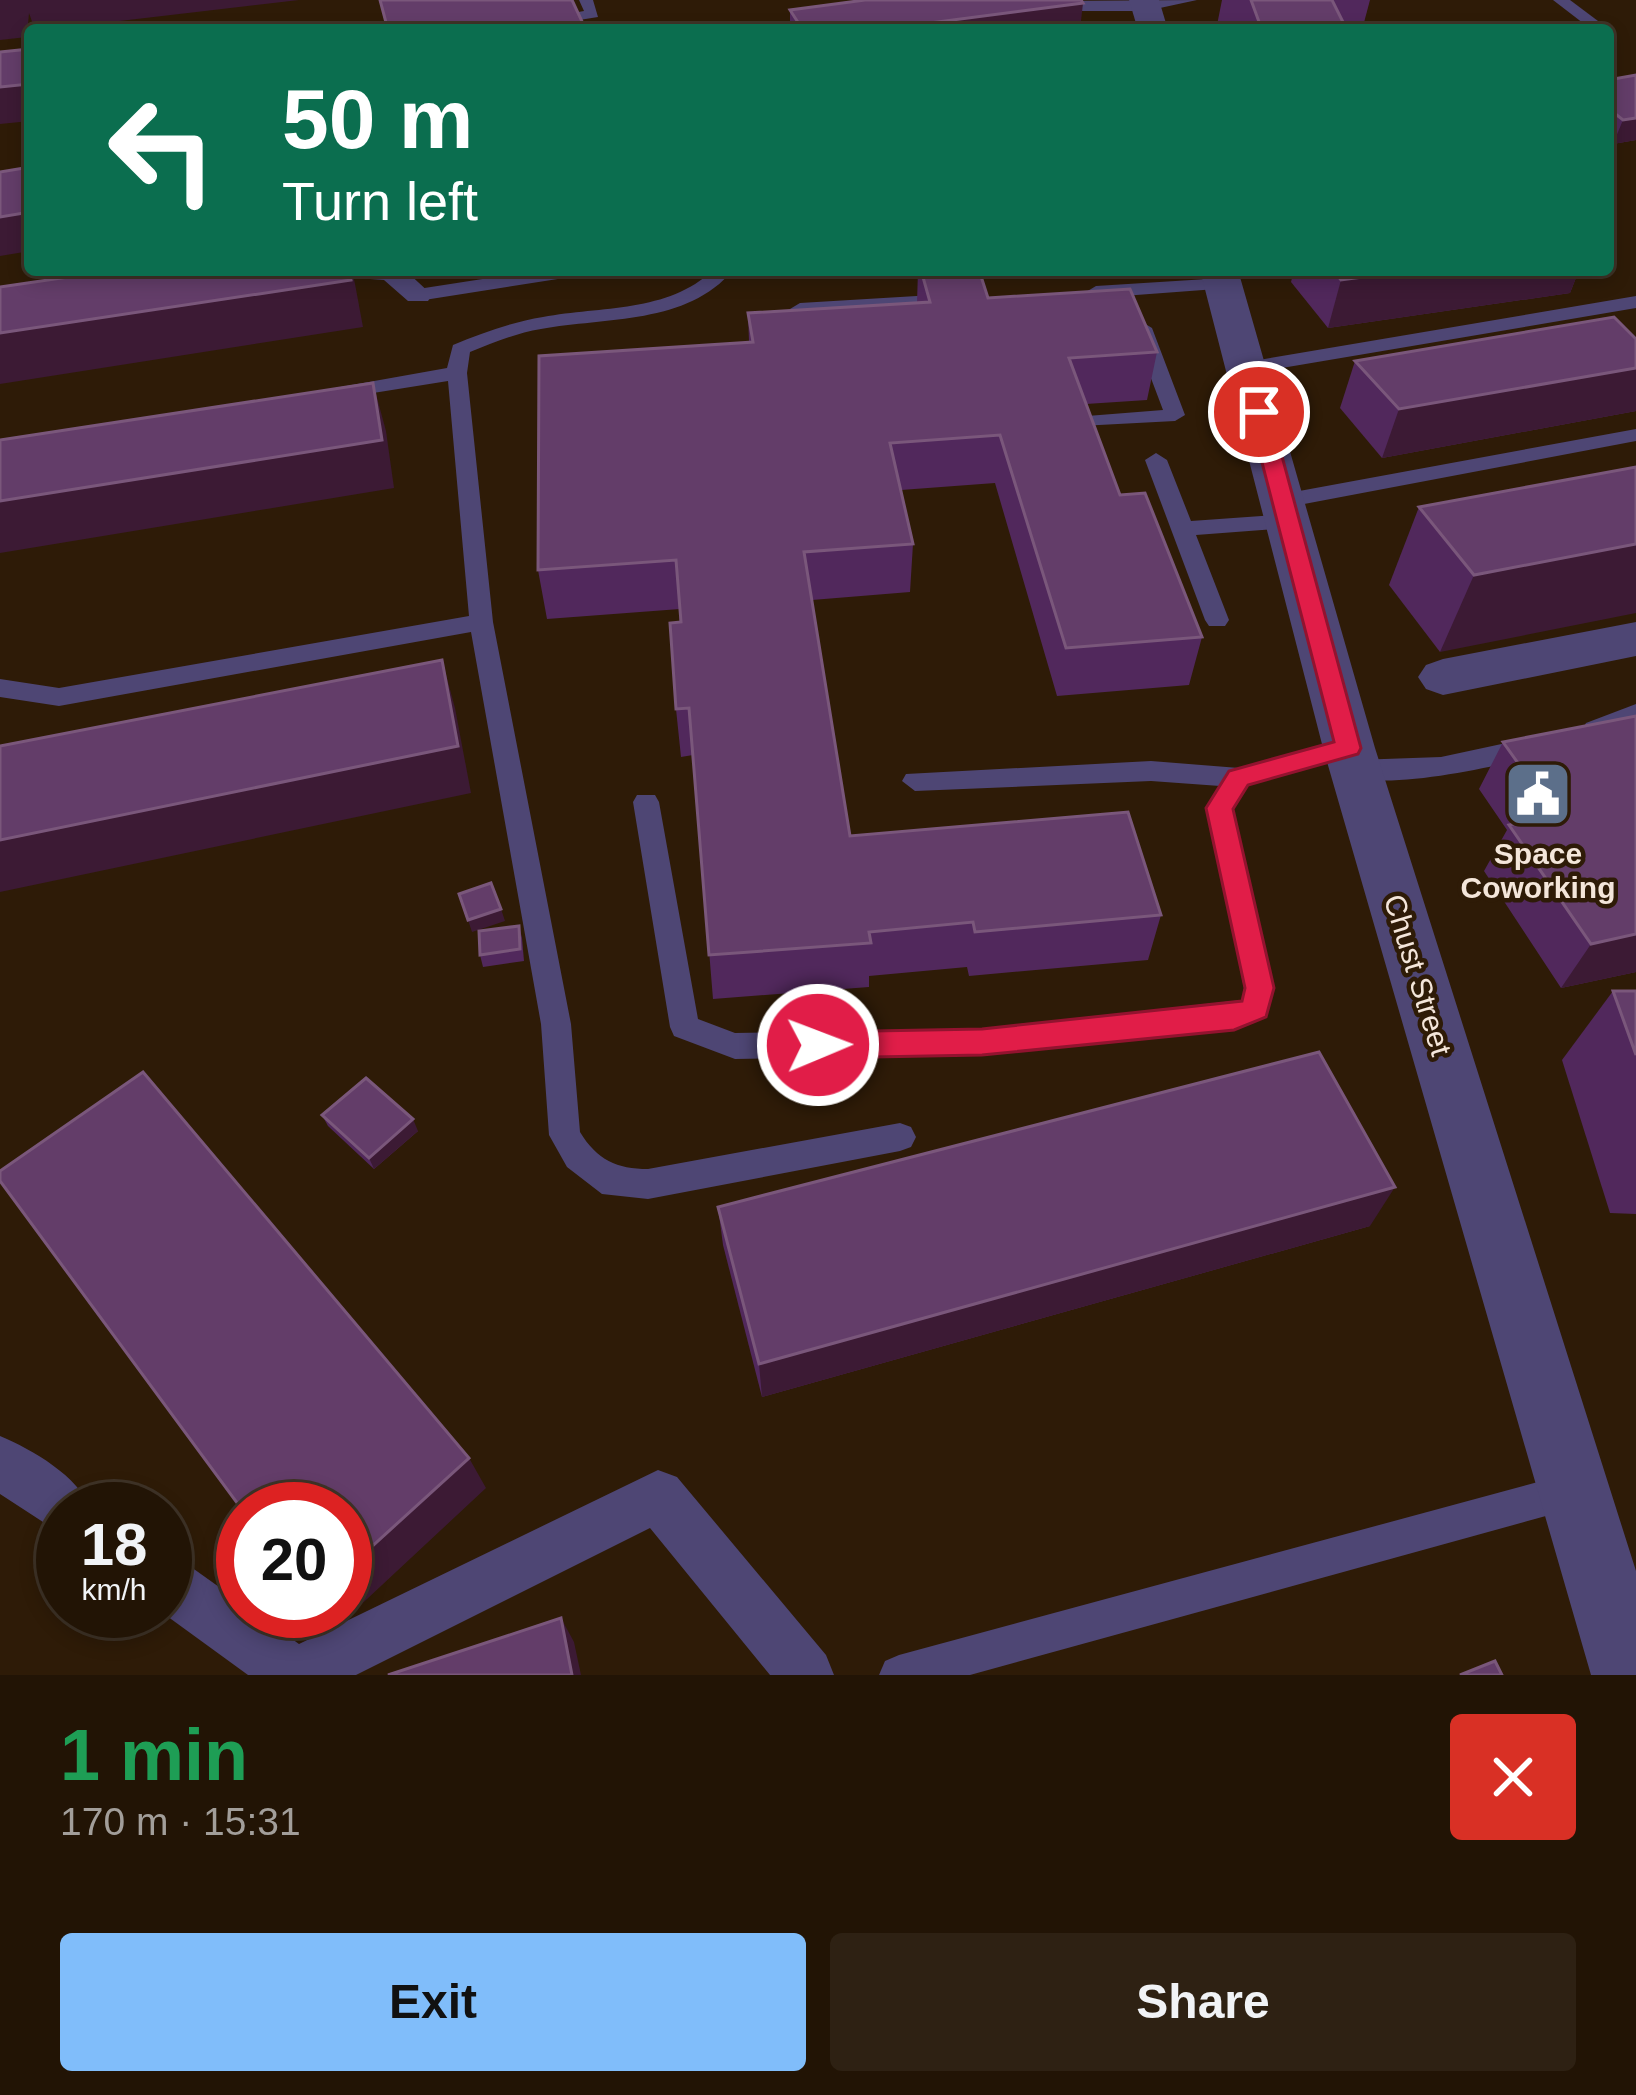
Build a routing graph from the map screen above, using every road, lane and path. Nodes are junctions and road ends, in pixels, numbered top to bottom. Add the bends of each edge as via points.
1 (1190, 0) edge
2 (1560, 0) edge
3 (589, 7) edge
4 (1038, 7) edge
5 (1148, 12) edge
6 (513, 24) edge
7 (1594, 24) edge
8 (396, 276) edge
9 (539, 276) edge
10 (719, 276) edge
11 (1221, 277) edge
12 (1128, 290) junction
13 (1081, 293) edge
14 (418, 295) joint
15 (964, 299) edge
16 (1636, 302) edge
17 (800, 309) edge
18 (1247, 368) junction
19 (457, 373) junction
20 (320, 395) edge
21 (1088, 422) edge
22 (1636, 435) edge
23 (1156, 460) dead end
24 (1286, 511) junction
25 (1184, 530) junction
26 (1217, 620) dead end
27 (481, 622) junction
28 (1636, 639) edge
29 (1443, 677) dead end
30 (0, 688) edge
31 (1626, 718) edge
32 (1636, 745) edge
33 (1352, 759) junction
34 (1239, 778) junction
35 (915, 782) dead end
36 (646, 802) dead end
37 (900, 1137) dead end
38 (0, 1462) edge
39 (36, 1488) edge
40 (1574, 1490) junction
41 (1616, 1547) edge
42 (192, 1600) edge
43 (296, 1675) edge
44 (806, 1675) edge
45 (898, 1675) edge
46 (1630, 1675) edge

1 - 5 lane
2 - 7 lane
3 - 6 lane
4 - 5 lane
8 - 14 street
9 - 14 lane
10 - 19 lane via 670,303 498,333 460,349
11 - 12 lane
11 - 18 street, Chust Street
12 - 13 lane
12 - 21 lane via 1175,415
15 - 17 lane
16 - 18 lane
18 - 24 street, Chust Street
19 - 20 lane
19 - 27 lane
22 - 24 lane
23 - 25 lane
24 - 25 lane
24 - 33 street, Chust Street
25 - 26 lane
27 - 30 lane via 59,697
27 - 37 lane via 556,1024 565,1135 578,1157 613,1184 648,1184
28 - 29 street
31 - 32 lane
31 - 33 lane via 1441,767
33 - 34 lane
33 - 40 street, Chust Street
34 - 35 lane via 1151,771
34 - 36 lane via 1220,808 1259,988 1256,1008 1234,1017 982,1042 736,1046 685,1027
38 - 39 street
40 - 41 street, Chust Street
40 - 45 lane
41 - 46 street, Chust Street
42 - 43 street
43 - 44 street via 658,1496

